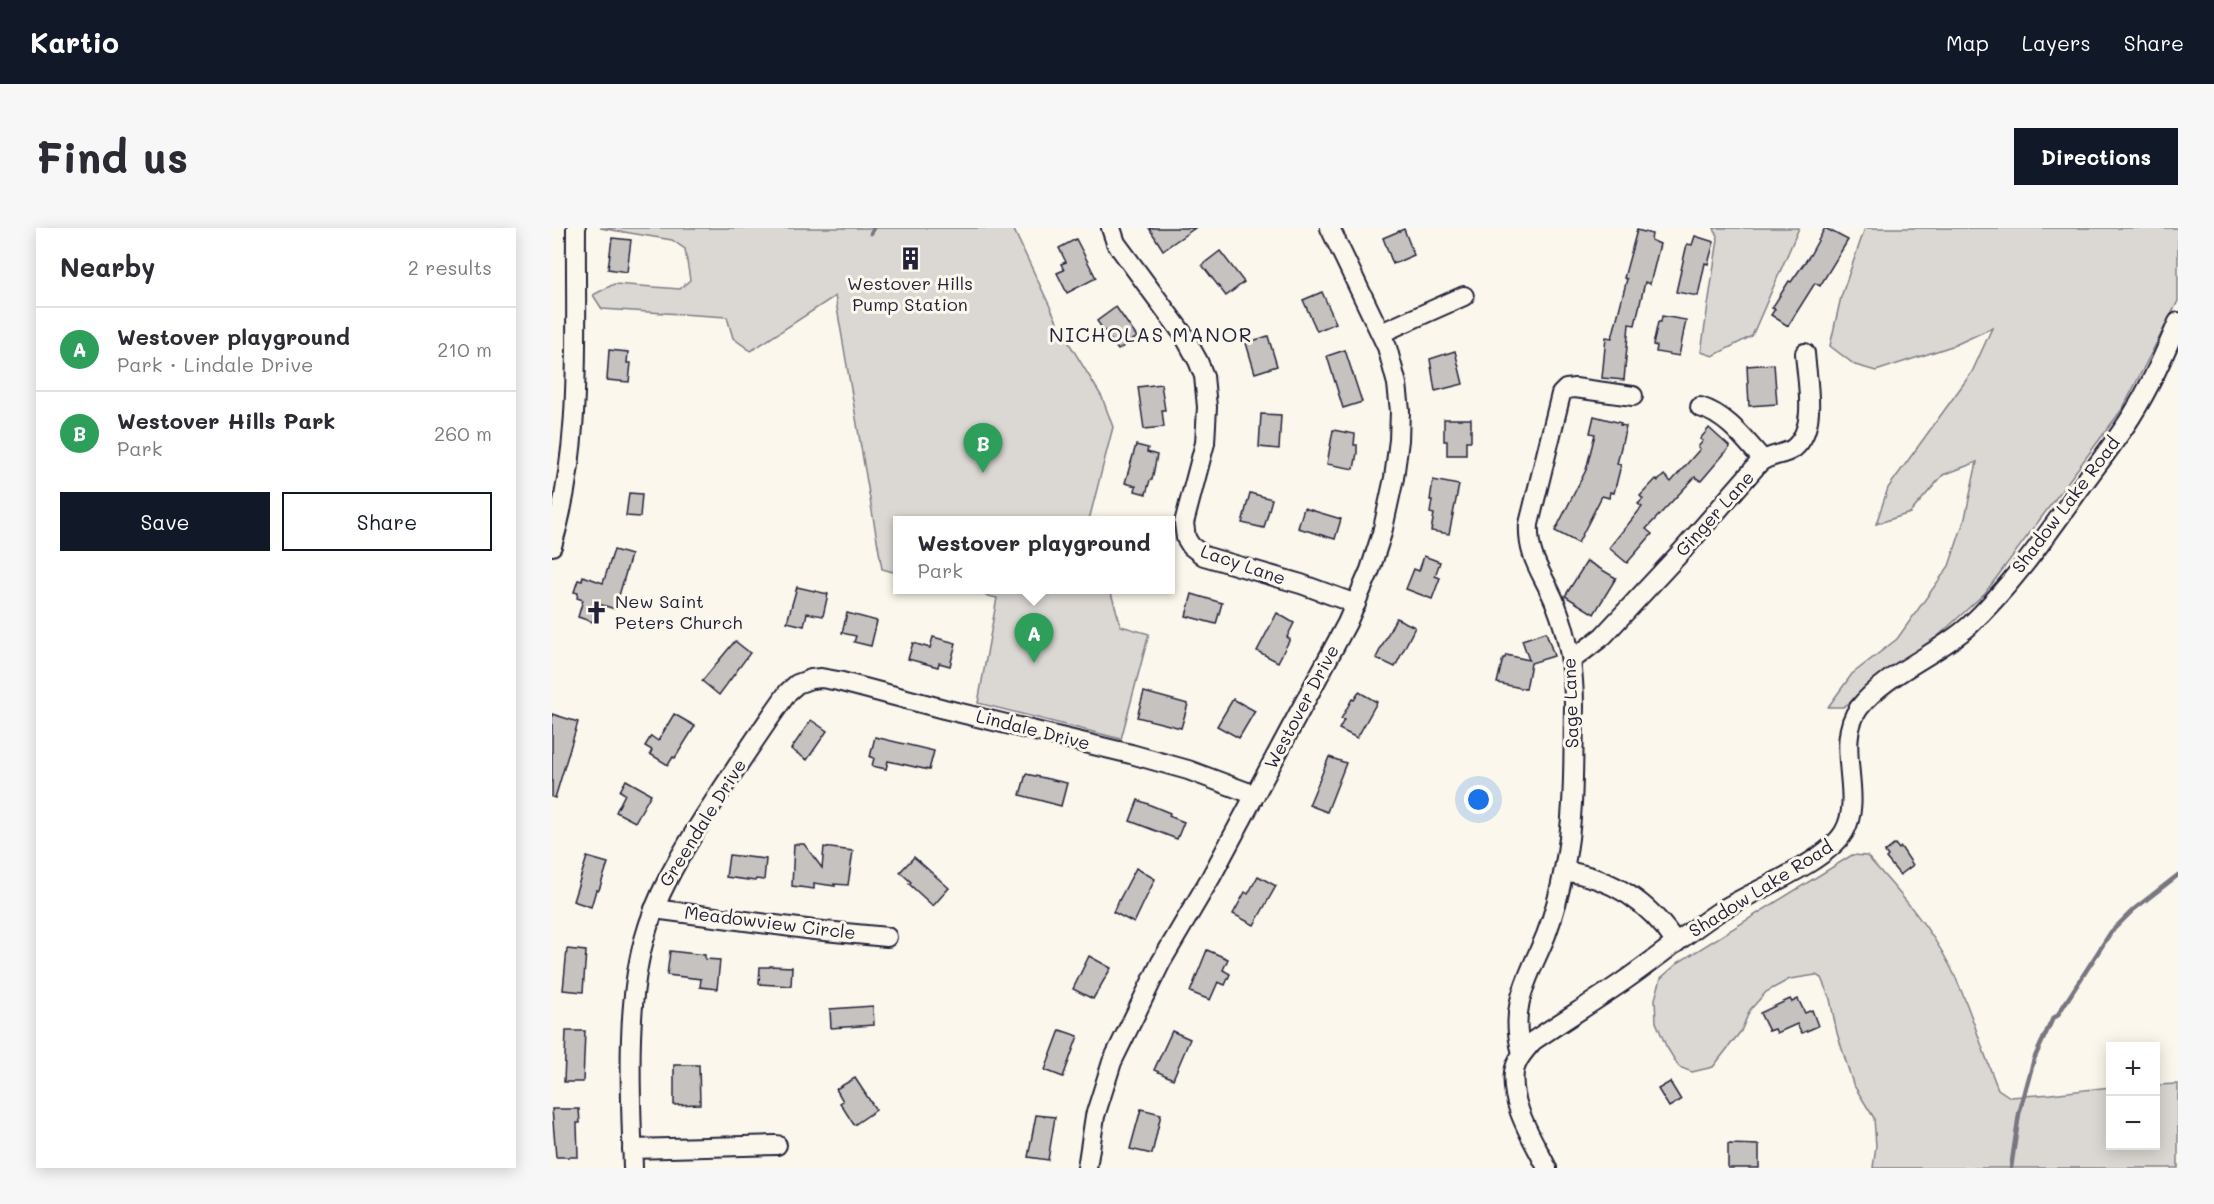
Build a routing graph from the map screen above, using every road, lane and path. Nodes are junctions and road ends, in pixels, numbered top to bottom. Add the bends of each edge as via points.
1 (576, 228) edge
2 (1110, 228) edge
3 (1330, 228) edge
4 (1464, 296) dead end
5 (2178, 322) edge
6 (1381, 333) junction
7 (1805, 353) dead end
8 (1633, 396) dead end
9 (1700, 407) dead end
10 (1763, 460) junction
11 (552, 546) edge
12 (1356, 604) junction
13 (1572, 660) junction
14 (809, 680) joint
15 (1255, 795) junction
16 (1564, 871) junction
17 (654, 909) junction
18 (887, 937) dead end
19 (1676, 943) junction
20 (1522, 1053) junction
21 (777, 1145) dead end
22 (632, 1149) junction
23 (633, 1168) edge
24 (1087, 1168) edge
25 (1547, 1168) edge

1 - 11 street via 574,417 565,493
2 - 12 street, Lacy Lane via 1116,243 1191,346 1204,376 1207,428 1184,520 1188,542 1204,556
3 - 6 street, Westover Drive
4 - 6 street
5 - 19 street, Shadow Lake Road via 2130,419 2046,536 1988,607 1859,708 1848,747 1851,812 1846,830 1838,840 1821,855 1719,912
6 - 12 street, Westover Drive via 1397,384 1399,440 1382,533
7 - 10 street, Ginger Lane via 1808,428 1787,453
8 - 13 street, Sage Lane via 1566,389 1561,394 1536,491 1529,524 1530,551 1555,602
9 - 10 street via 1713,411
10 - 13 street, Ginger Lane via 1603,636
12 - 15 street, Westover Drive
13 - 16 street, Sage Lane via 1572,784
14 - 15 street, Lindale Drive via 838,681 1131,754
14 - 17 street, Greendale Drive via 788,692 769,719 686,846
15 - 24 street, Westover Drive via 1161,962 1112,1062 1096,1110
16 - 19 street via 1594,877 1627,892 1648,908
16 - 20 street, Sage Lane via 1546,933 1519,999 1517,1024
17 - 18 street, Meadowview Circle
17 - 22 street, Greendale Drive via 640,955 635,996
19 - 20 street, Shadow Lake Road via 1533,1041
20 - 25 street via 1514,1071 1514,1095
21 - 22 street
22 - 23 street, Greendale Drive

